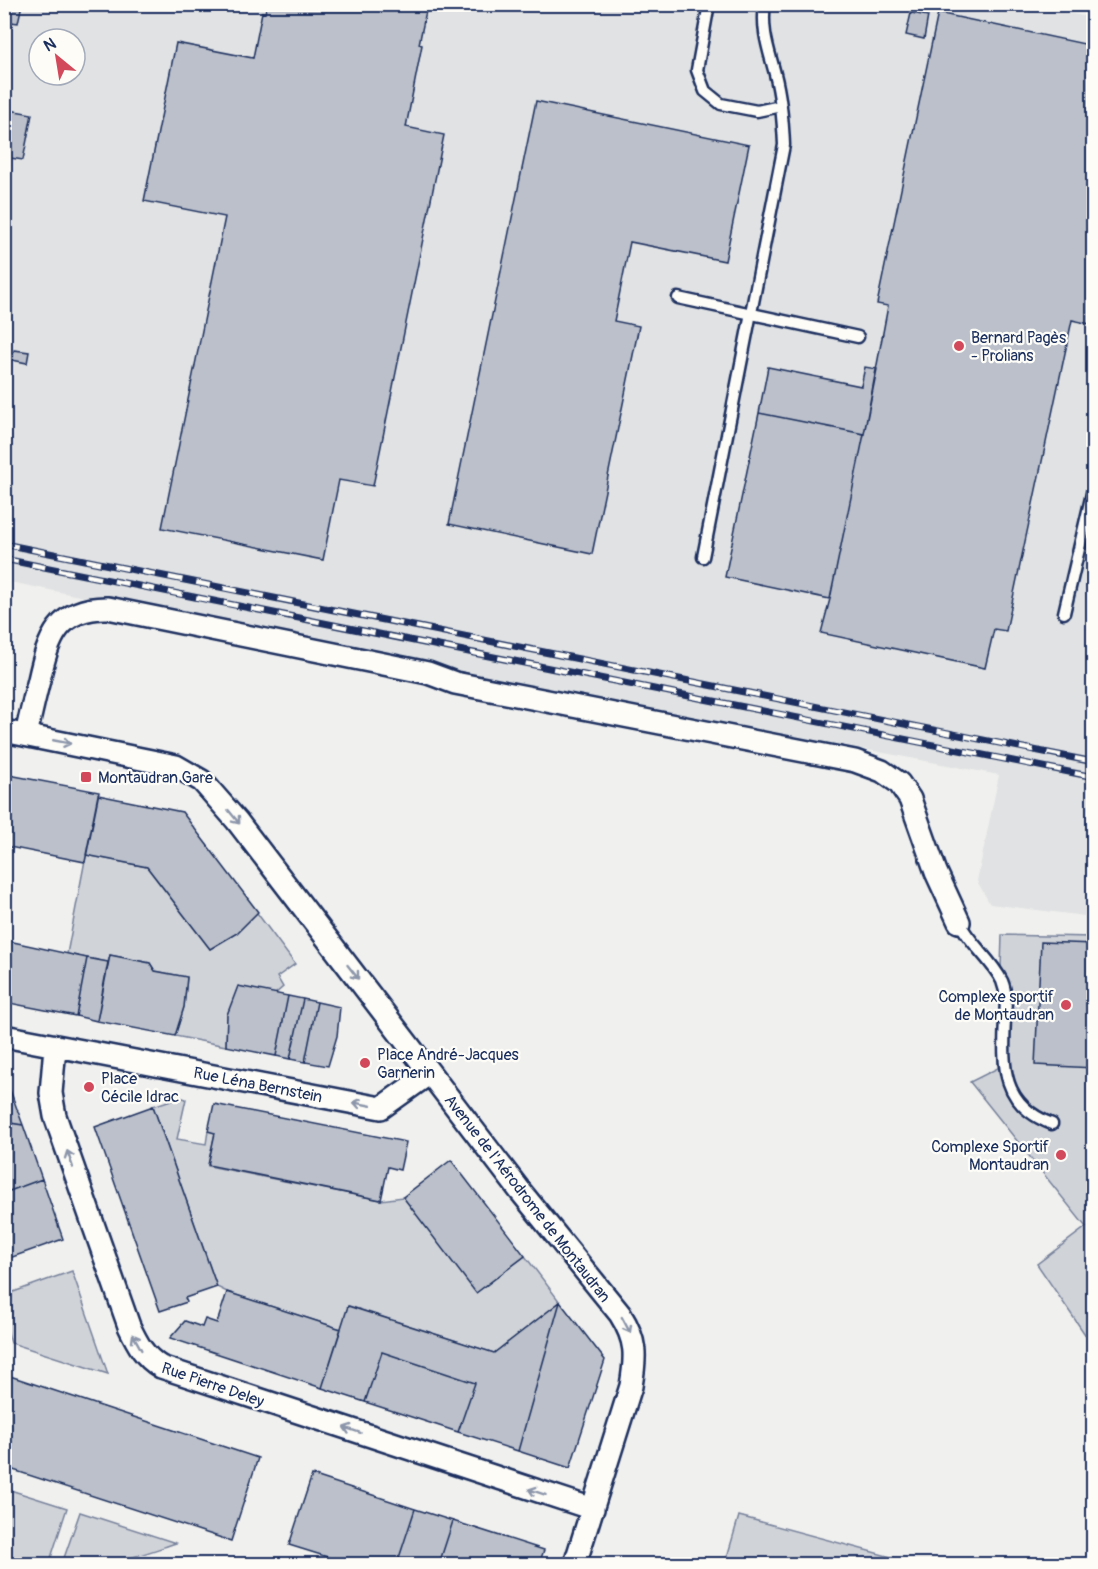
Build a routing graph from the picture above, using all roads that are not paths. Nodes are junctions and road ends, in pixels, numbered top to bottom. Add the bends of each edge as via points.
1 (709, 4) edge
2 (765, 4) edge
3 (782, 106) junction
4 (678, 298) dead end
5 (750, 314) junction
6 (858, 337) dead end
7 (1094, 485) edge
8 (703, 557) dead end
9 (1064, 613) dead end
10 (4, 731) edge
11 (26, 735) junction
12 (959, 922) joint
13 (4, 1036) edge
14 (55, 1047) junction
15 (430, 1073) junction
16 (1052, 1124) dead end
17 (593, 1509) junction
18 (575, 1564) edge

1 - 3 lane via 697,70 705,91 721,104 757,111
2 - 3 lane via 765,44
3 - 5 lane via 784,145
4 - 5 lane
5 - 6 lane
5 - 8 lane
7 - 9 lane
10 - 11 street, Avenue de l'Aérodrome de Montaudran
11 - 12 street via 50,638 75,614 108,608 428,673 455,683 855,761 882,771 899,783 910,799
11 -> 15 street, Avenue de l'Aérodrome de Montaudran via 158,760 202,781
12 - 16 lane via 1002,982 1006,998 1003,1060 1009,1084 1027,1111
13 - 14 street, Rue Léna Bernstein
15 -> 14 street, Rue Léna Bernstein via 381,1108
17 -> 14 street, Rue Pierre Deley via 151,1361 129,1326 56,1116 51,1093
15 -> 17 street, Avenue de l'Aérodrome de Montaudran via 620,1314 634,1342 631,1386
17 - 18 street, Avenue de l'Aérodrome de Montaudran

